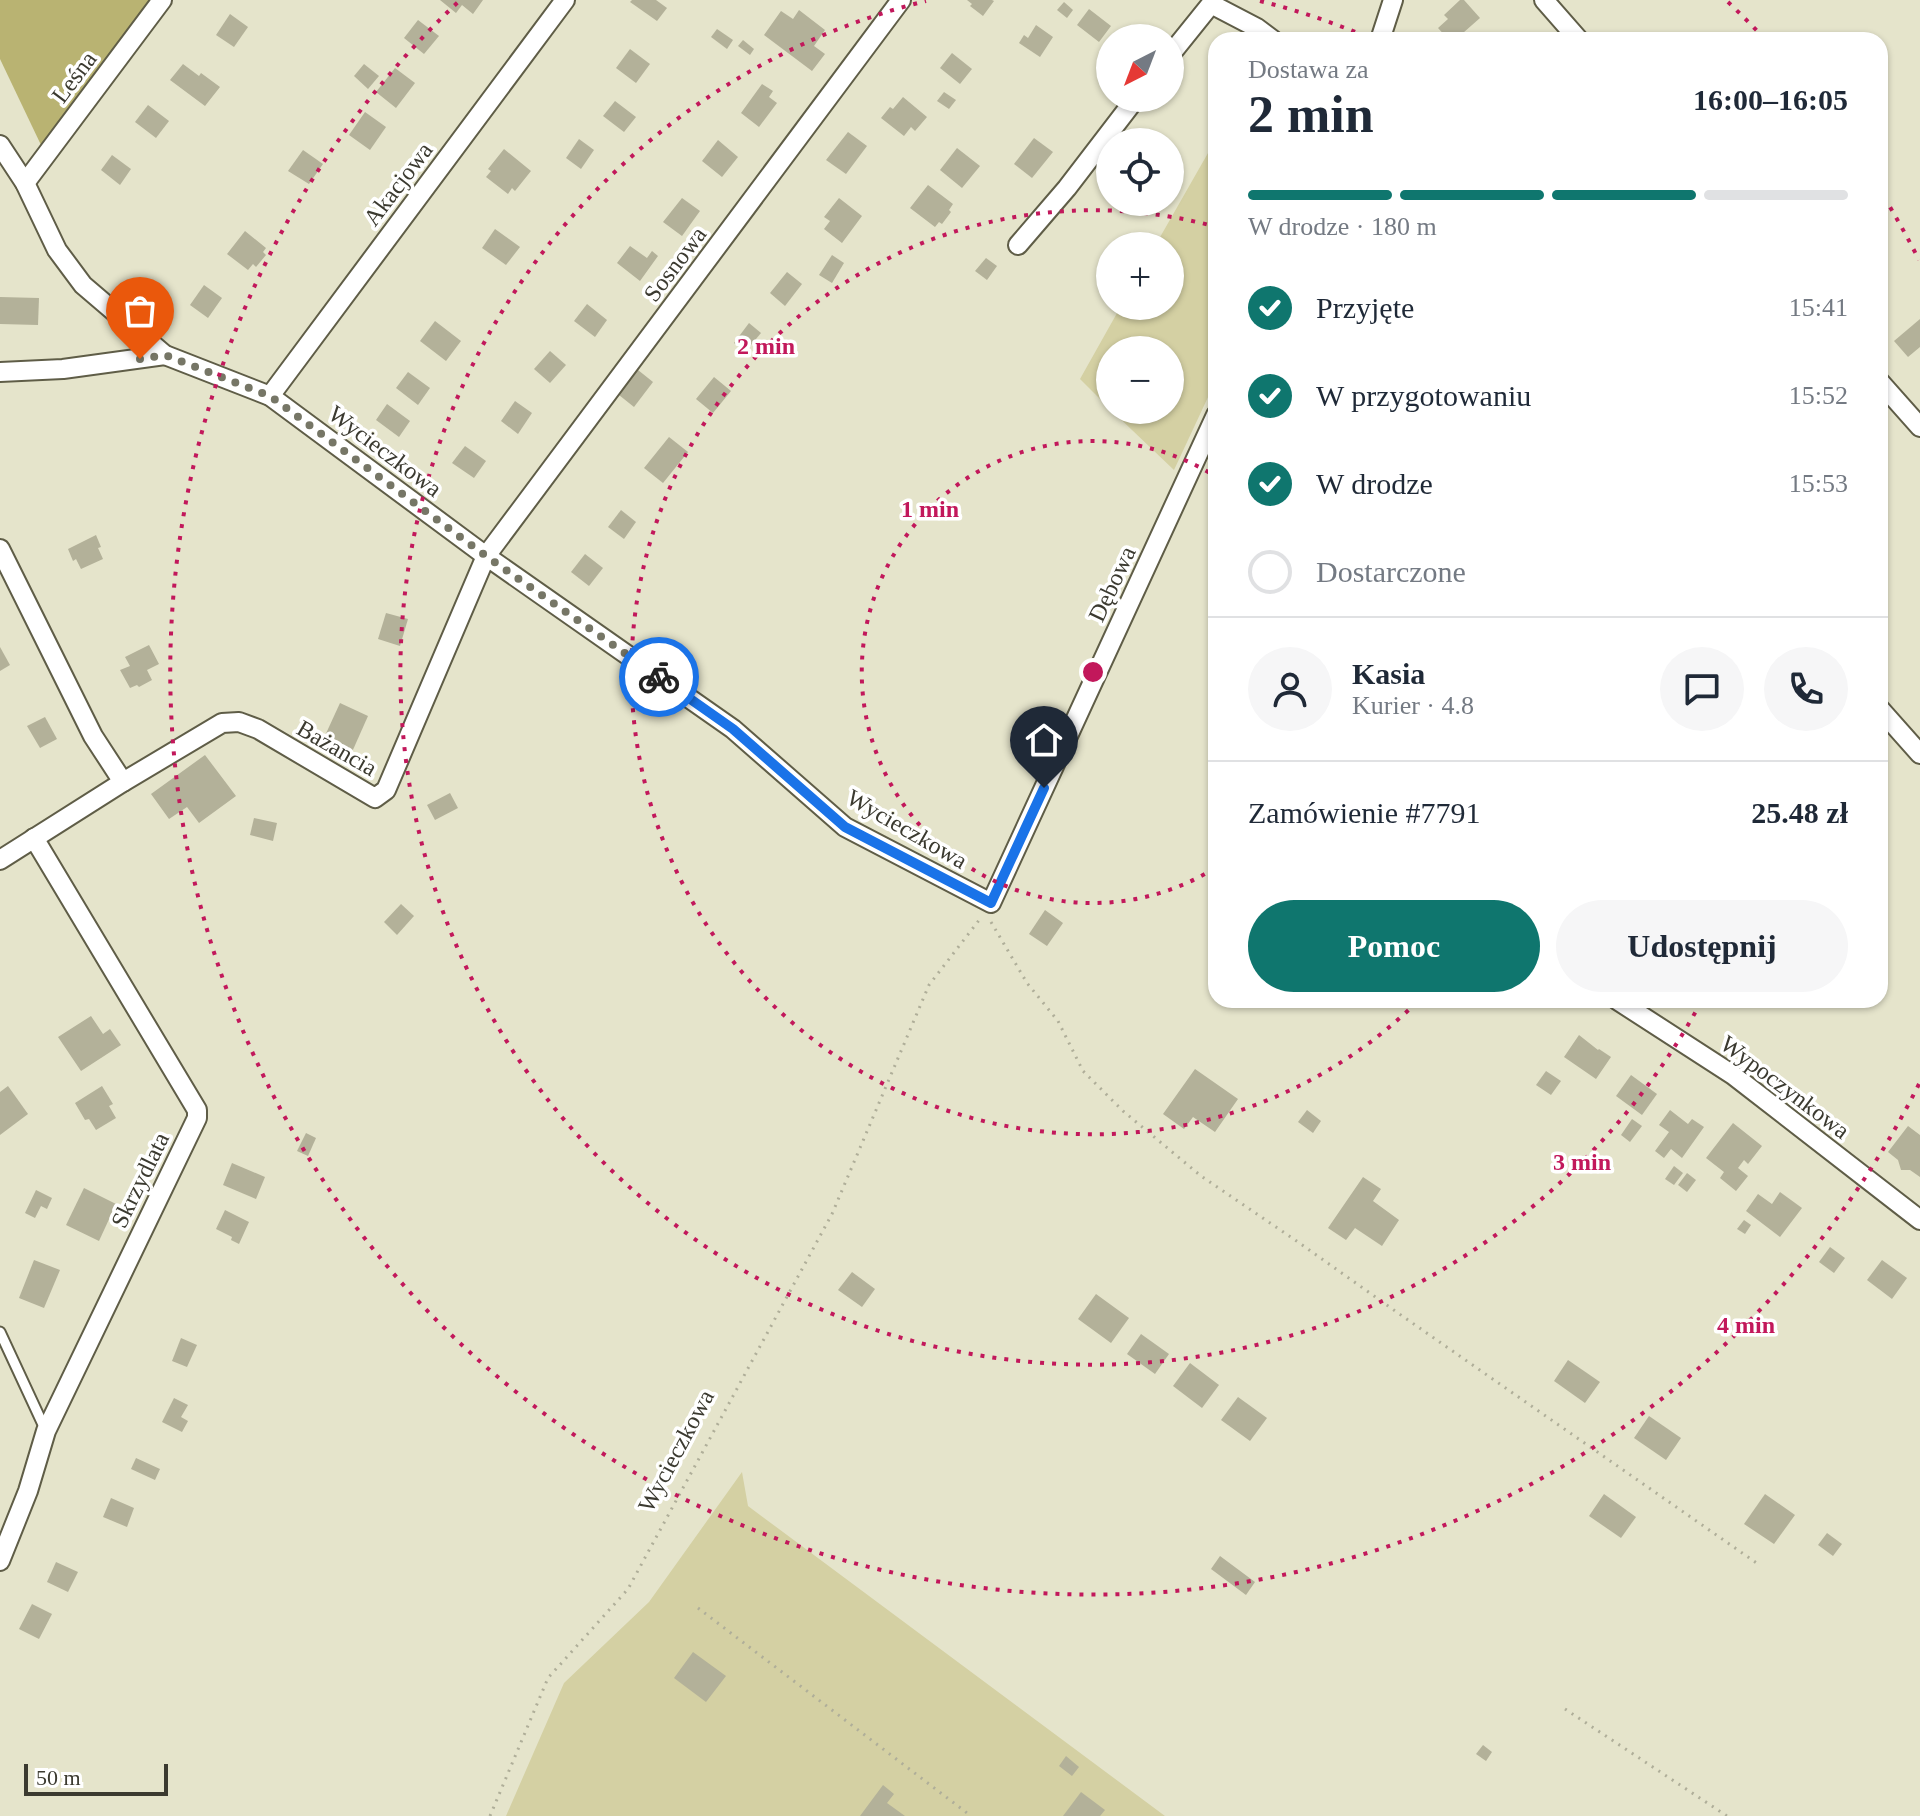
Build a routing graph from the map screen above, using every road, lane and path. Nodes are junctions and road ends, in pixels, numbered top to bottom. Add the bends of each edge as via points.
1 (162, 0) edge
2 (565, 0) edge
3 (901, 0) edge
4 (1393, 0) edge
5 (1544, 0) edge
6 (1213, 2) edge
7 (1262, 32) edge
8 (1383, 32) edge
9 (1572, 32) edge
10 (1184, 38) edge
11 (1125, 112) edge
12 (0, 145) edge
13 (25, 183) junction
14 (1018, 245) dead end
15 (165, 355) junction
16 (0, 372) edge
17 (1888, 391) edge
18 (270, 396) junction
19 (1920, 427) edge
20 (1208, 432) edge
21 (0, 549) edge
22 (486, 556) junction
23 (1888, 718) edge
24 (1920, 754) edge
25 (123, 782) junction
26 (34, 838) junction
27 (0, 860) edge
28 (988, 908) junction
29 (1629, 1008) edge
30 (1920, 1220) edge
31 (0, 1332) edge
32 (46, 1431) junction
33 (0, 1561) edge
34 (1758, 1564) dead end
35 (698, 1608) dead end
36 (1565, 1709) dead end
37 (490, 1816) edge
38 (971, 1816) edge
39 (1727, 1816) edge

1 - 13 street, Leśna
2 - 18 street, Akacjowa
3 - 22 street, Sosnowa
4 - 8 street
5 - 9 street
6 - 7 street
6 - 10 street
11 - 14 street
12 - 13 street, Wycieczkowa
13 - 15 street, Wycieczkowa via 57,250 83,285
15 - 16 street
15 - 18 street, Wycieczkowa
17 - 19 street
18 - 22 street, Wycieczkowa
20 - 28 street, Dębowa
21 - 25 street via 93,736
22 - 25 street, Bażancia via 386,790 375,798 239,722 222,723
22 - 28 street, Wycieczkowa via 733,729 845,827
23 - 24 street
25 - 26 street, Bażancia
26 - 27 street, Bażancia
26 - 32 street, Skrzydlata via 197,1110
28 - 34 path via 1027,983 1058,1021 1083,1071 1123,1111 1201,1176
28 - 37 path, Wycieczkowa via 929,985 832,1214 628,1589 548,1678
29 - 30 street, Wypoczynkowa via 1733,1075
31 - 32 lane
32 - 33 street, Skrzydlata
35 - 38 path
36 - 39 path

